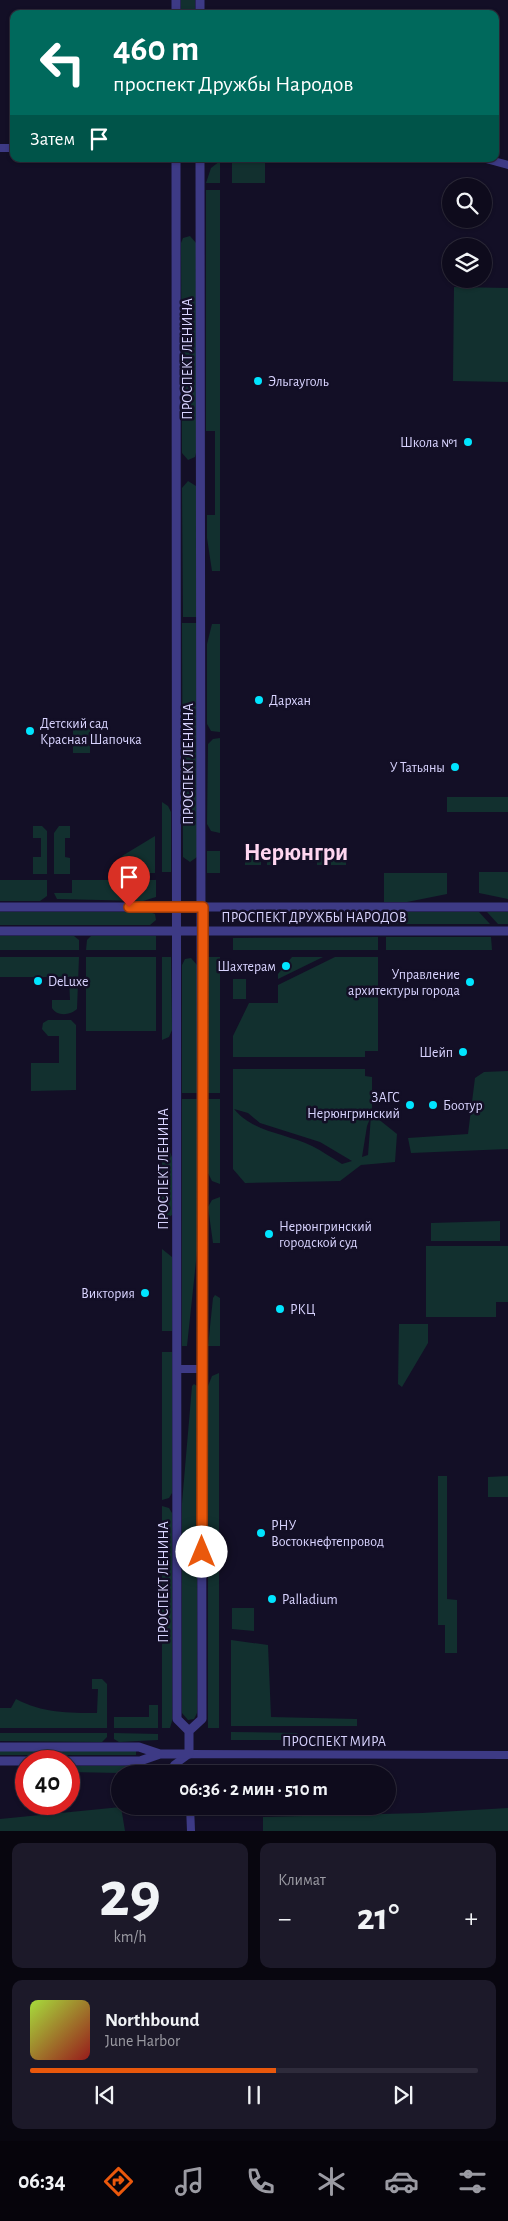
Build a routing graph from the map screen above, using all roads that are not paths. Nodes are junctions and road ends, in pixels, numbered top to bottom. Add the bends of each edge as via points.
1 (176, 162) edge
2 (200, 162) edge
3 (0, 907) edge
4 (177, 907) junction
5 (203, 907) junction
6 (508, 907) edge
7 (0, 931) edge
8 (177, 931) junction
9 (203, 931) junction
10 (508, 931) edge
11 (177, 1369) junction
12 (202, 1369) junction
13 (189, 1731) junction
14 (0, 1747) edge
15 (160, 1754) junction
16 (189, 1754) junction
17 (508, 1755) edge
18 (0, 1761) edge
19 (15, 1761) edge
20 (80, 1761) edge
21 (174, 1765) edge
22 (190, 1815) edge
23 (191, 1831) edge

1 - 4 street, ПРОСПЕКТ ЛЕНИНА
2 - 5 street, ПРОСПЕКТ ЛЕНИНА
3 - 4 street, ПРОСПЕКТ ДРУЖБЫ НАРОДОВ
4 - 5 street, ПРОСПЕКТ ДРУЖБЫ НАРОДОВ
4 - 8 street, ПРОСПЕКТ ЛЕНИНА
5 - 6 street, ПРОСПЕКТ ДРУЖБЫ НАРОДОВ
5 - 9 street, ПРОСПЕКТ ЛЕНИНА
7 - 8 street, ПРОСПЕКТ ДРУЖБЫ НАРОДОВ
8 - 9 street, ПРОСПЕКТ ДРУЖБЫ НАРОДОВ
8 - 11 street, ПРОСПЕКТ ЛЕНИНА
9 - 10 street, ПРОСПЕКТ ДРУЖБЫ НАРОДОВ
9 - 12 street, ПРОСПЕКТ ЛЕНИНА
11 - 12 street
11 - 13 street, ПРОСПЕКТ ЛЕНИНА via 177,1719
12 - 13 street, ПРОСПЕКТ ЛЕНИНА via 202,1719
13 - 16 street
14 - 15 street, ПРОСПЕКТ МИРА via 139,1747
15 - 16 street, ПРОСПЕКТ МИРА
15 - 20 street, ПРОСПЕКТ МИРА via 140,1761
16 - 17 street, ПРОСПЕКТ МИРА
16 - 21 street
18 - 19 street
22 - 23 street

